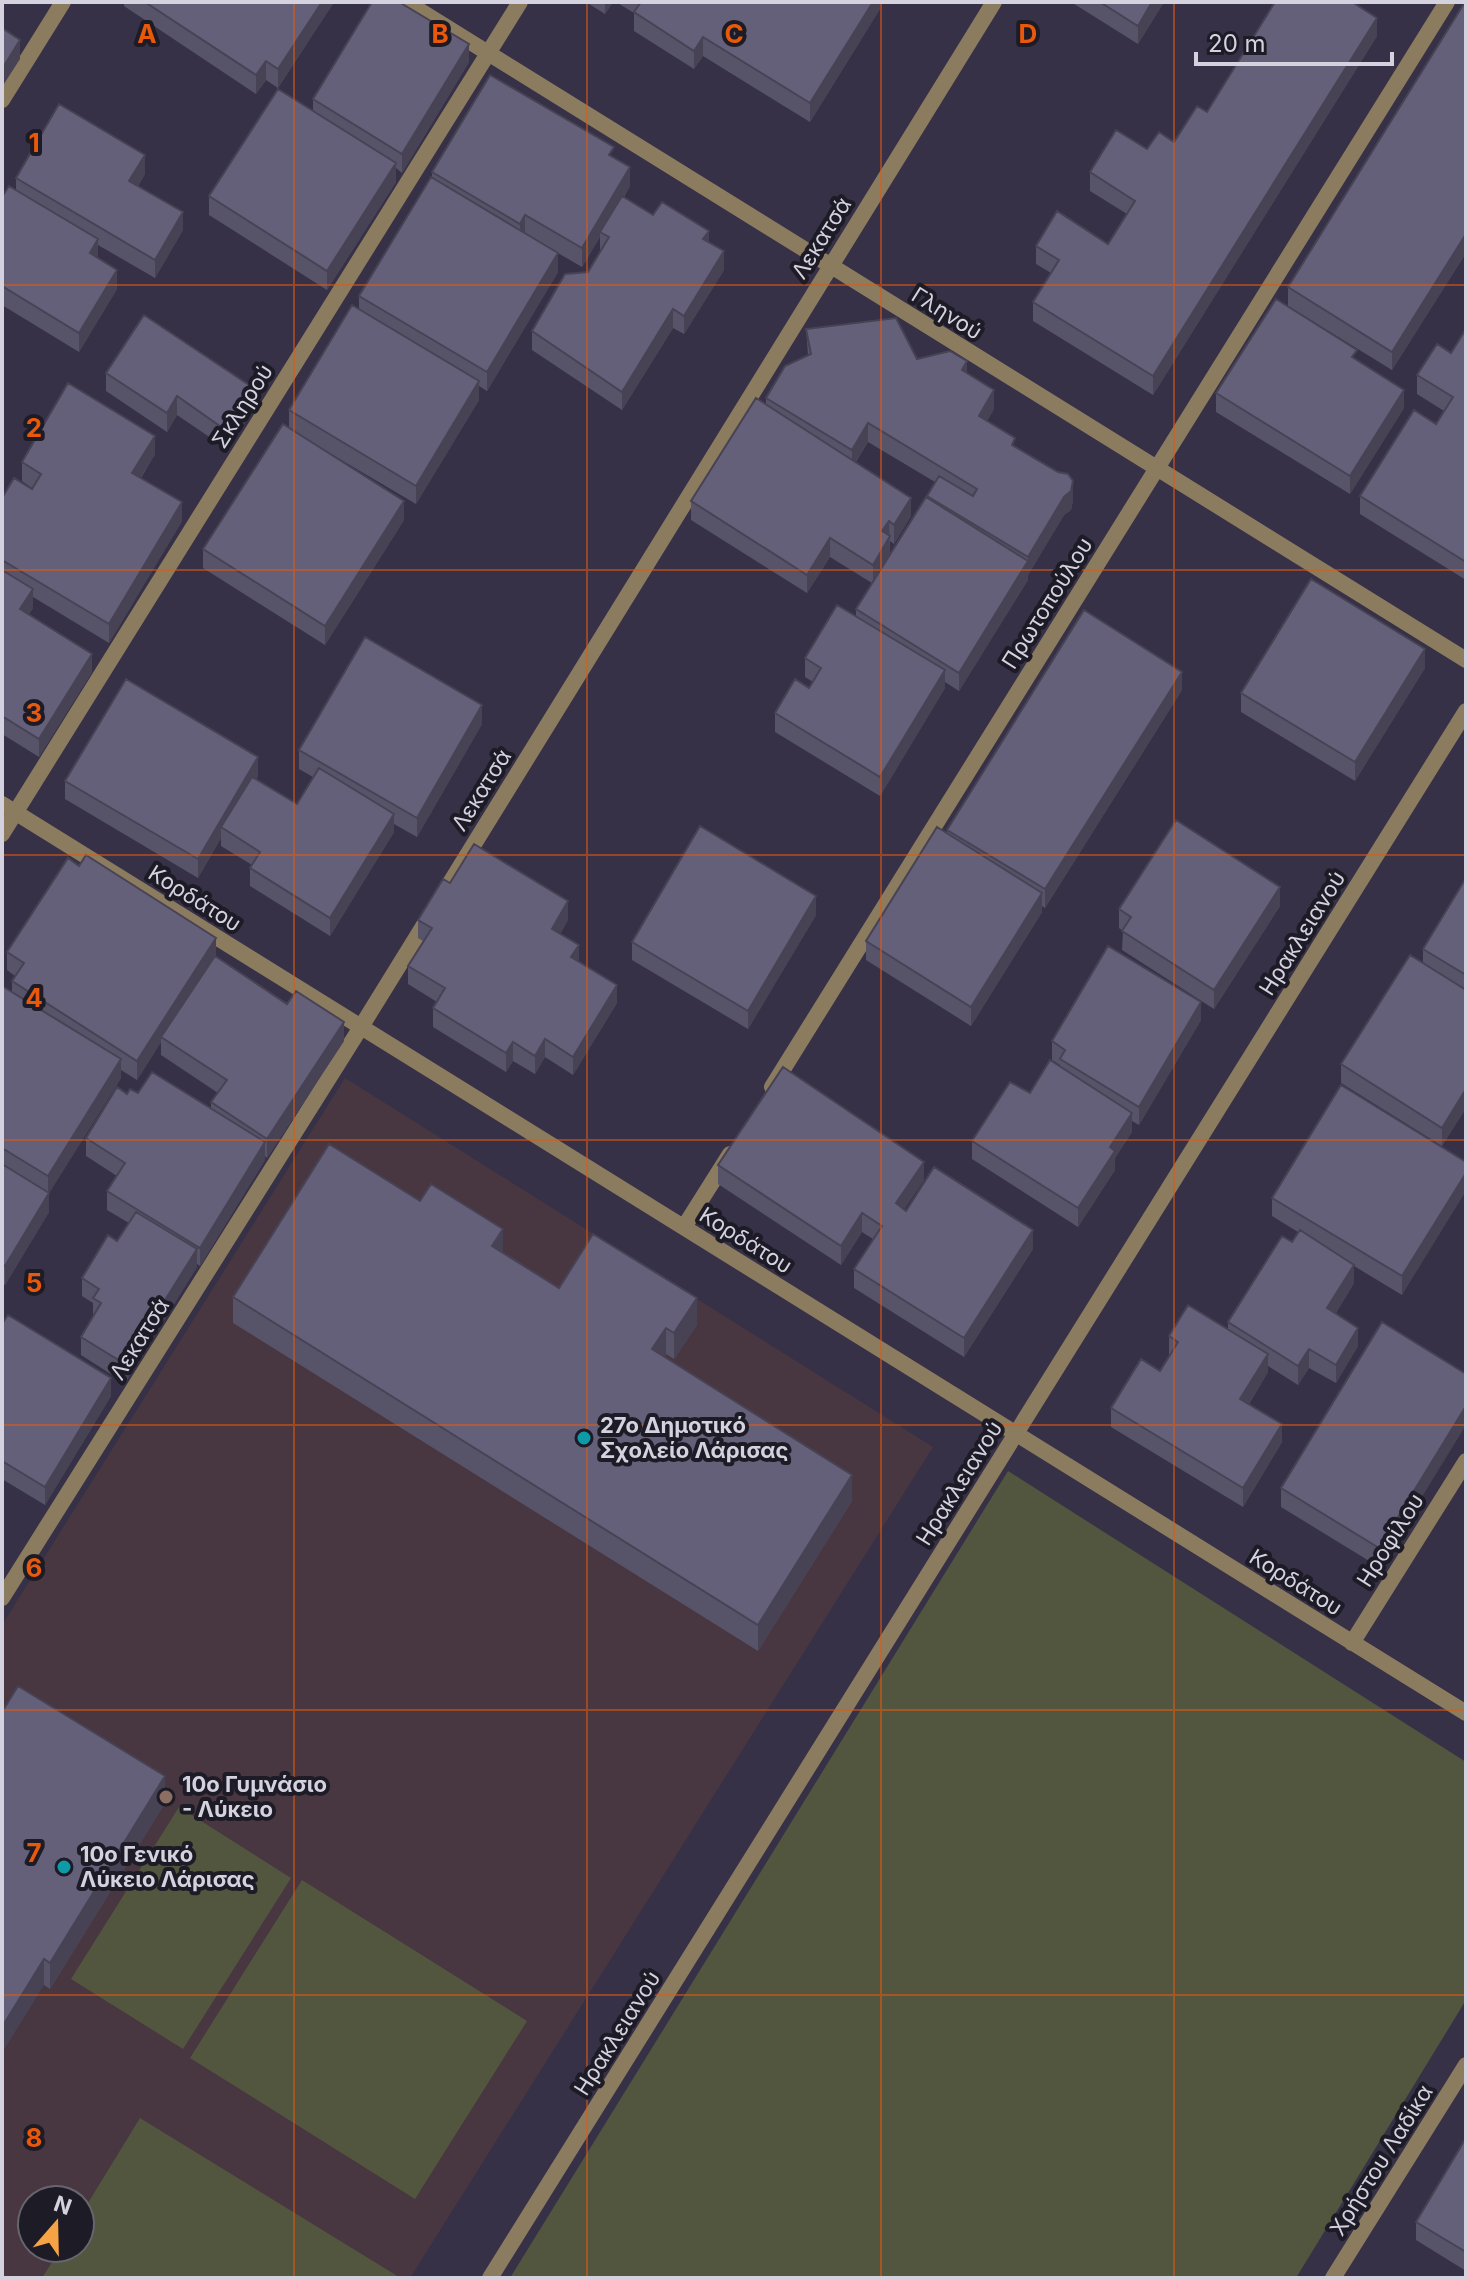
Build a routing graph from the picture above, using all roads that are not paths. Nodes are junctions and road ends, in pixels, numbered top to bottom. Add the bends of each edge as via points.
1 (63, 2) edge
2 (406, 2) edge
3 (520, 2) edge
4 (994, 2) edge
5 (1447, 2) edge
6 (488, 53) junction
7 (2, 100) edge
8 (830, 266) junction
9 (1156, 469) junction
10 (1466, 660) edge
11 (1466, 711) edge
12 (9, 808) edge
13 (2, 834) edge
14 (361, 1027) junction
15 (760, 1105) edge
16 (743, 1132) edge
17 (684, 1227) junction
18 (1015, 1433) junction
19 (1466, 1461) edge
20 (2, 1598) edge
21 (1352, 1643) junction
22 (1466, 1713) edge
23 (1466, 2065) edge
24 (490, 2278) edge
25 (1333, 2278) edge

1 - 7 street
2 - 6 street, Γληνού
3 - 6 street, Σκληρού
4 - 8 street, Λεκατσά
5 - 9 street, Πρωτοπούλου
6 - 8 street, Γληνού
6 - 12 street, Σκληρού
8 - 9 street, Γληνού
8 - 14 street, Λεκατσά
9 - 10 street, Γληνού
9 - 15 street, Πρωτοπούλου
11 - 18 street, Ηρακλειανού
12 - 13 street, Σκληρού
12 - 14 street, Κορδάτου
14 - 17 street, Κορδάτου
14 - 20 street, Λεκατσά
16 - 17 street
17 - 18 street, Κορδάτου
18 - 21 street, Κορδάτου
18 - 24 street, Ηρακλειανού
19 - 21 street, Ηροφίλου
21 - 22 street, Κορδάτου
23 - 25 street, Χρήστου Λαδίκα

